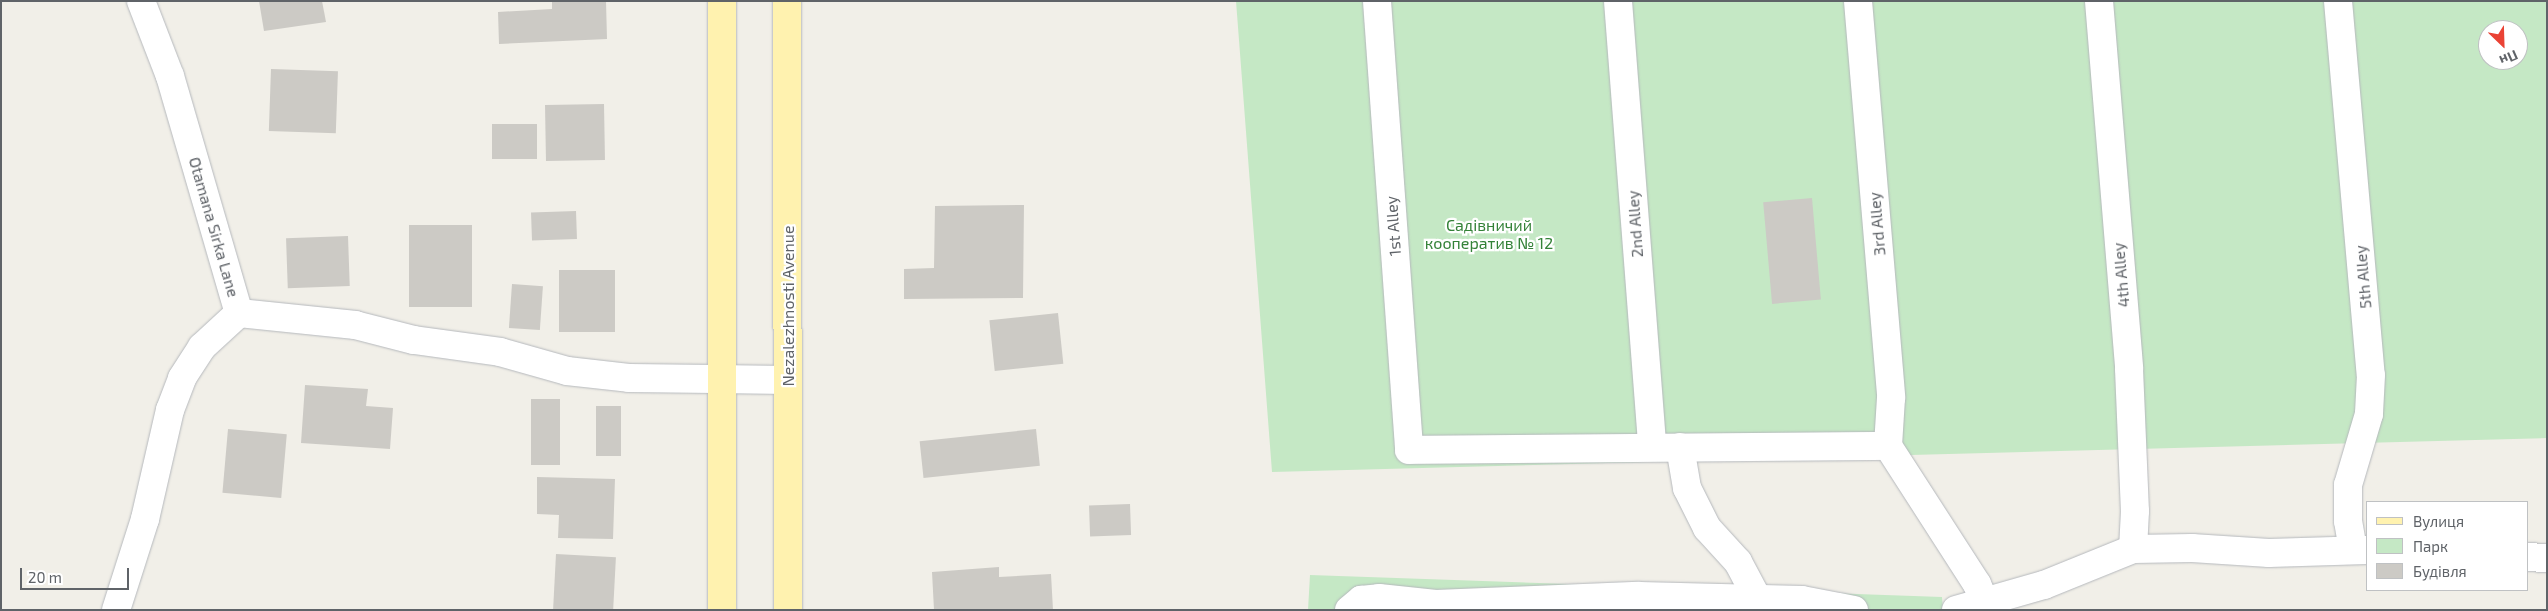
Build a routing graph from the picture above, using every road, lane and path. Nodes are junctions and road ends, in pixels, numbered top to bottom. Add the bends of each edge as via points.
1 (141, 1) edge
2 (722, 1) edge
3 (787, 1) edge
4 (1377, 1) edge
5 (1618, 1) edge
6 (1858, 1) edge
7 (2099, 1) edge
8 (2338, 1) edge
9 (239, 313) junction
10 (722, 380) junction
11 (788, 380) junction
12 (1888, 446) junction
13 (1652, 447) junction
14 (1680, 447) junction
15 (2133, 549) junction
16 (2360, 550) edge
17 (2528, 557) edge
18 (2547, 558) edge
19 (1757, 597) junction
20 (1605, 603) edge
21 (1987, 606) edge
22 (116, 610) edge
23 (722, 610) edge
24 (788, 610) edge
25 (1349, 610) edge
26 (1854, 610) edge
27 (1956, 610) edge

1 - 9 street, Otamana Sirka Lane via 170,76
2 - 10 main road
3 - 11 main road, Nezalezhnosti Avenue
4 - 13 street, 1st Alley via 1408,450
5 - 13 street, 2nd Alley
6 - 12 street, 3rd Alley via 1891,398
7 - 15 street, 4th Alley via 2129,369 2136,511
8 - 16 street, 5th Alley via 2371,375 2369,414 2348,485 2348,522
9 - 10 street via 355,325 414,340 500,352 568,371 629,378
9 - 22 street, Otamana Sirka Lane via 202,348 182,378 170,410 145,519
10 - 11 street
10 - 23 main road
11 - 24 main road, Nezalezhnosti Avenue
12 - 14 street
12 - 21 street
13 - 14 street
14 - 19 street via 1687,488 1707,528 1738,562
15 - 16 street via 2192,548 2268,553
15 - 21 street
17 - 18 street
19 - 20 street
19 - 26 street via 1802,600
20 - 25 street via 1436,604 1379,598 1361,600
21 - 27 street

